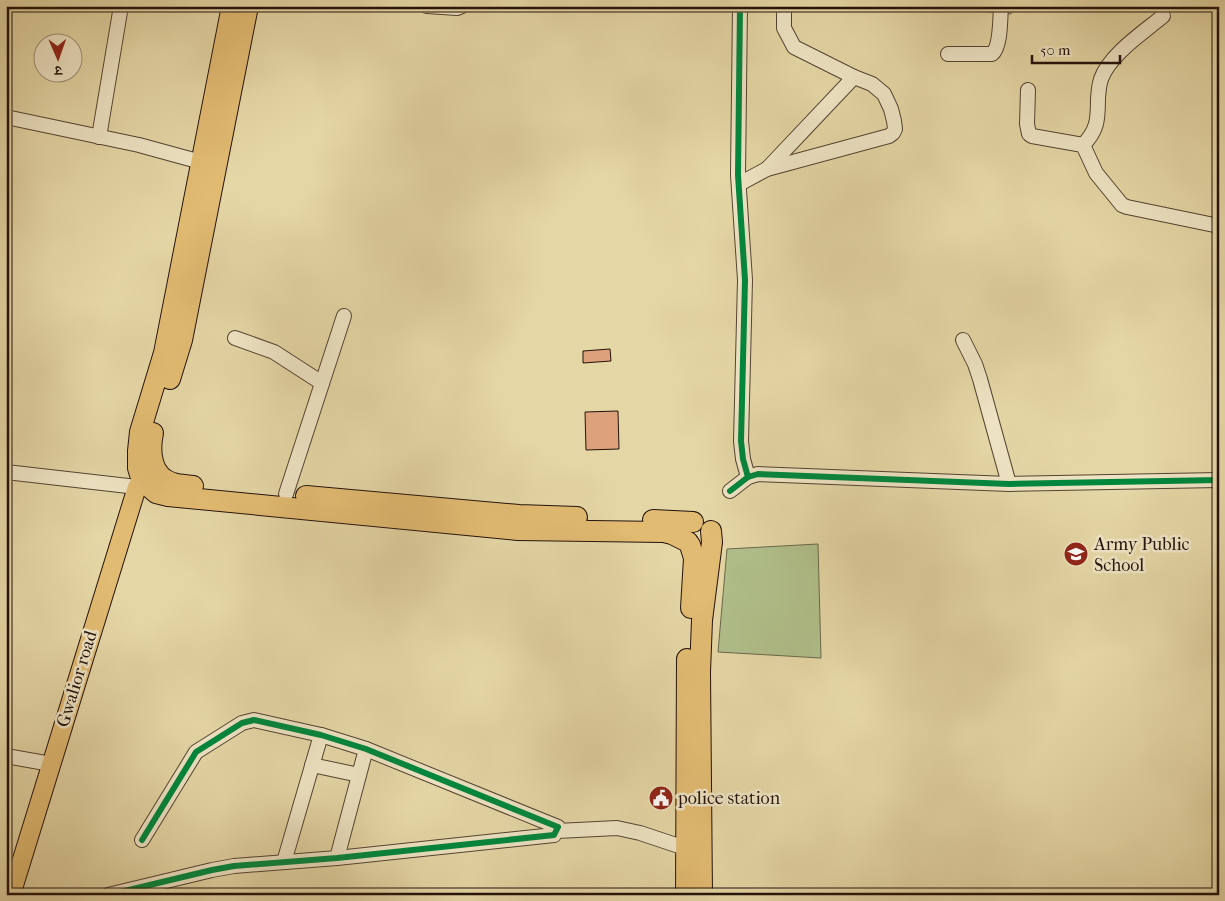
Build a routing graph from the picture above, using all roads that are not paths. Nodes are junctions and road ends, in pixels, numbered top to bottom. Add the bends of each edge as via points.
1 (121, 6) edge
2 (232, 6) edge
3 (248, 6) edge
4 (427, 6) edge
5 (462, 6) edge
6 (740, 6) edge
7 (784, 6) edge
8 (1001, 6) edge
9 (1163, 16) dead end
10 (948, 54) dead end
11 (854, 78) junction
12 (1028, 90) dead end
13 (6, 117) edge
14 (99, 137) junction
15 (1084, 144) junction
16 (201, 162) junction
17 (767, 169) junction
18 (739, 184) junction
19 (1219, 226) edge
20 (344, 316) dead end
21 (235, 338) dead end
22 (963, 340) dead end
23 (322, 383) junction
24 (6, 472) edge
25 (748, 477) junction
26 (145, 480) junction
27 (1219, 480) edge
28 (1009, 484) junction
29 (730, 491) dead end
30 (286, 494) junction
31 (702, 527) junction
32 (689, 543) junction
33 (321, 735) junction
34 (366, 749) junction
35 (6, 756) edge
36 (51, 764) junction
37 (312, 766) junction
38 (359, 775) junction
39 (557, 831) junction
40 (142, 840) dead end
41 (686, 848) junction
42 (337, 858) junction
43 (284, 862) junction
44 (10, 892) edge
45 (108, 895) edge
46 (686, 895) edge
47 (702, 895) edge

1 - 14 street
2 - 16 highway
3 - 26 highway via 182,340 152,435 152,458
4 - 5 street
6 - 18 street
7 - 11 street via 784,28 794,47
8 - 10 street via 995,53
9 - 15 street via 1115,56 1105,70 1095,132
11 - 17 street
11 - 17 street via 872,84 884,94 891,109 893,133
12 - 15 street via 1029,134
13 - 14 street
14 - 16 street
15 - 19 street via 1096,173 1122,205
16 - 26 highway via 164,353 140,432 138,468
17 - 18 street
18 - 25 street via 745,280 741,441
20 - 23 street
21 - 23 street via 274,352
22 - 28 street via 980,379
23 - 30 street
24 - 26 street
25 - 28 street via 758,474
25 - 29 street
26 - 30 highway via 164,479 175,484
26 - 32 highway via 156,492 168,496 518,530 657,531
26 - 36 main road, Gwalior road
27 - 28 street
30 - 31 highway via 519,515
31 - 32 highway via 686,531
31 - 47 highway via 712,542 702,620 700,672
32 - 41 highway via 694,558 686,670
33 - 34 street
33 - 37 street
33 - 40 street via 265,722 249,720 242,723 196,752
34 - 38 street
34 - 39 street via 554,825 558,827
35 - 36 street
36 - 44 main road, Gwalior road
37 - 38 street
37 - 43 street
38 - 42 street
39 - 41 street via 617,828
39 - 42 street via 554,835
41 - 46 highway
42 - 43 street
43 - 45 street via 212,870

